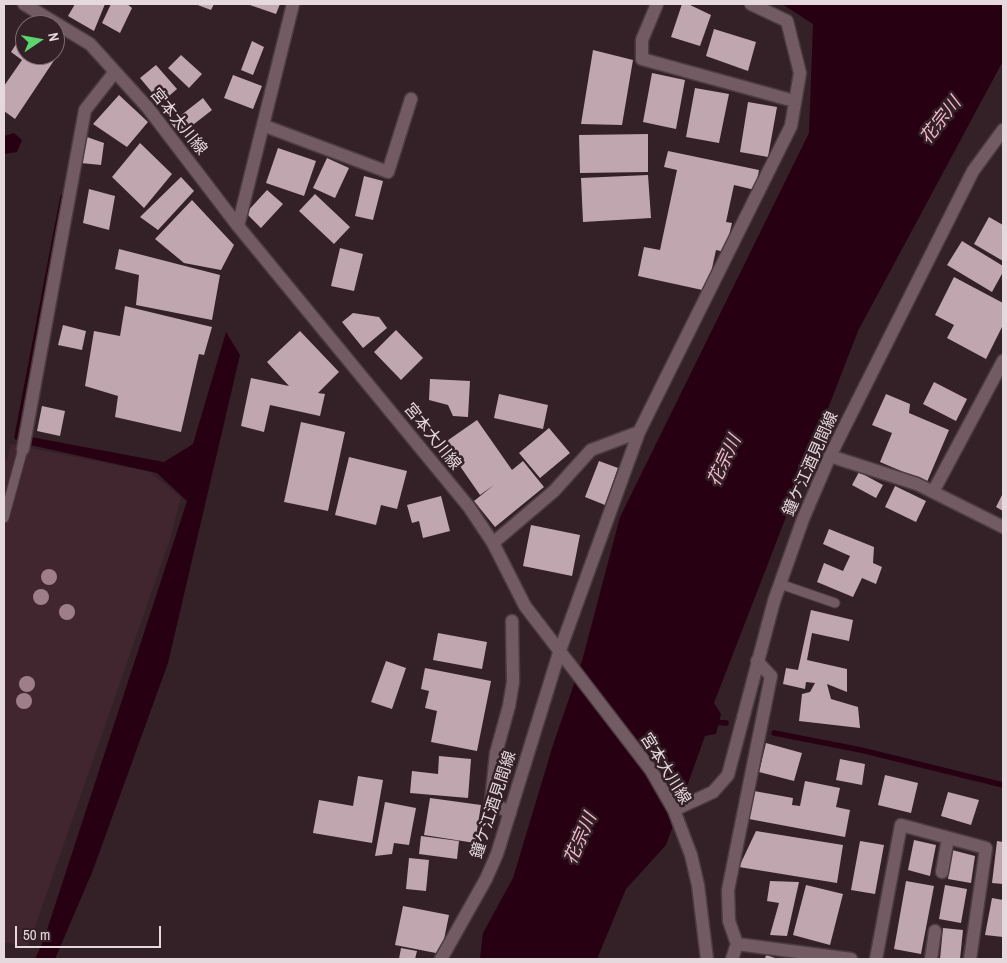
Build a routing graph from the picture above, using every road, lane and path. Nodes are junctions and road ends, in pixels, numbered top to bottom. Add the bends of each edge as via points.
1 (24, 4) edge
2 (293, 4) edge
3 (658, 4) edge
4 (750, 4) edge
5 (114, 73) junction
6 (411, 99) dead end
7 (786, 99) dead end
8 (265, 126) junction
9 (1003, 130) edge
10 (238, 226) junction
11 (1003, 361) edge
12 (640, 432) junction
13 (22, 448) joint
14 (830, 456) junction
15 (933, 492) junction
16 (4, 518) edge
17 (1003, 527) edge
18 (493, 543) junction
19 (780, 584) junction
20 (835, 603) dead end
21 (512, 621) dead end
22 (559, 653) junction
23 (757, 661) junction
24 (674, 810) junction
25 (510, 813) junction
26 (948, 838) junction
27 (942, 872) dead end
28 (935, 932) dead end
29 (737, 944) junction
30 (440, 959) edge
31 (707, 959) edge
32 (732, 959) edge
33 (850, 959) edge
34 (876, 959) edge
35 (931, 959) edge
36 (970, 959) edge

1 - 5 street, 宮本大川線 via 90,44
2 - 8 street
3 - 7 street via 642,40 642,59
4 - 12 street, 鐘ケ江酒見間線 via 787,21 800,72 791,126
5 - 10 street, 宮本大川線 via 148,108
5 - 13 street via 85,110
6 - 8 street via 388,172
8 - 10 street
9 - 14 street, 鐘ケ江酒見間線 via 973,171
10 - 18 street, 宮本大川線 via 469,507
11 - 15 street
12 - 18 street via 591,450 554,491
12 - 22 street, 鐘ケ江酒見間線
13 - 16 lane
14 - 15 street
14 - 19 street, 鐘ケ江酒見間線
15 - 17 street
18 - 22 street, 宮本大川線 via 525,606
19 - 20 lane
19 - 23 street, 鐘ケ江酒見間線
21 - 25 street via 513,682 510,706 496,753 491,802
22 - 24 street, 宮本大川線 via 651,770
22 - 25 street, 鐘ケ江酒見間線
23 - 24 street, 鐘ケ江酒見間線 via 728,775 713,792
23 - 29 street via 771,676 728,890 729,921
24 - 31 street, 宮本大川線 via 698,885
25 - 30 street, 鐘ケ江酒見間線 via 486,879
26 - 27 street
26 - 34 street via 901,825
26 - 36 street via 986,848
28 - 35 street
29 - 32 street
29 - 33 street

